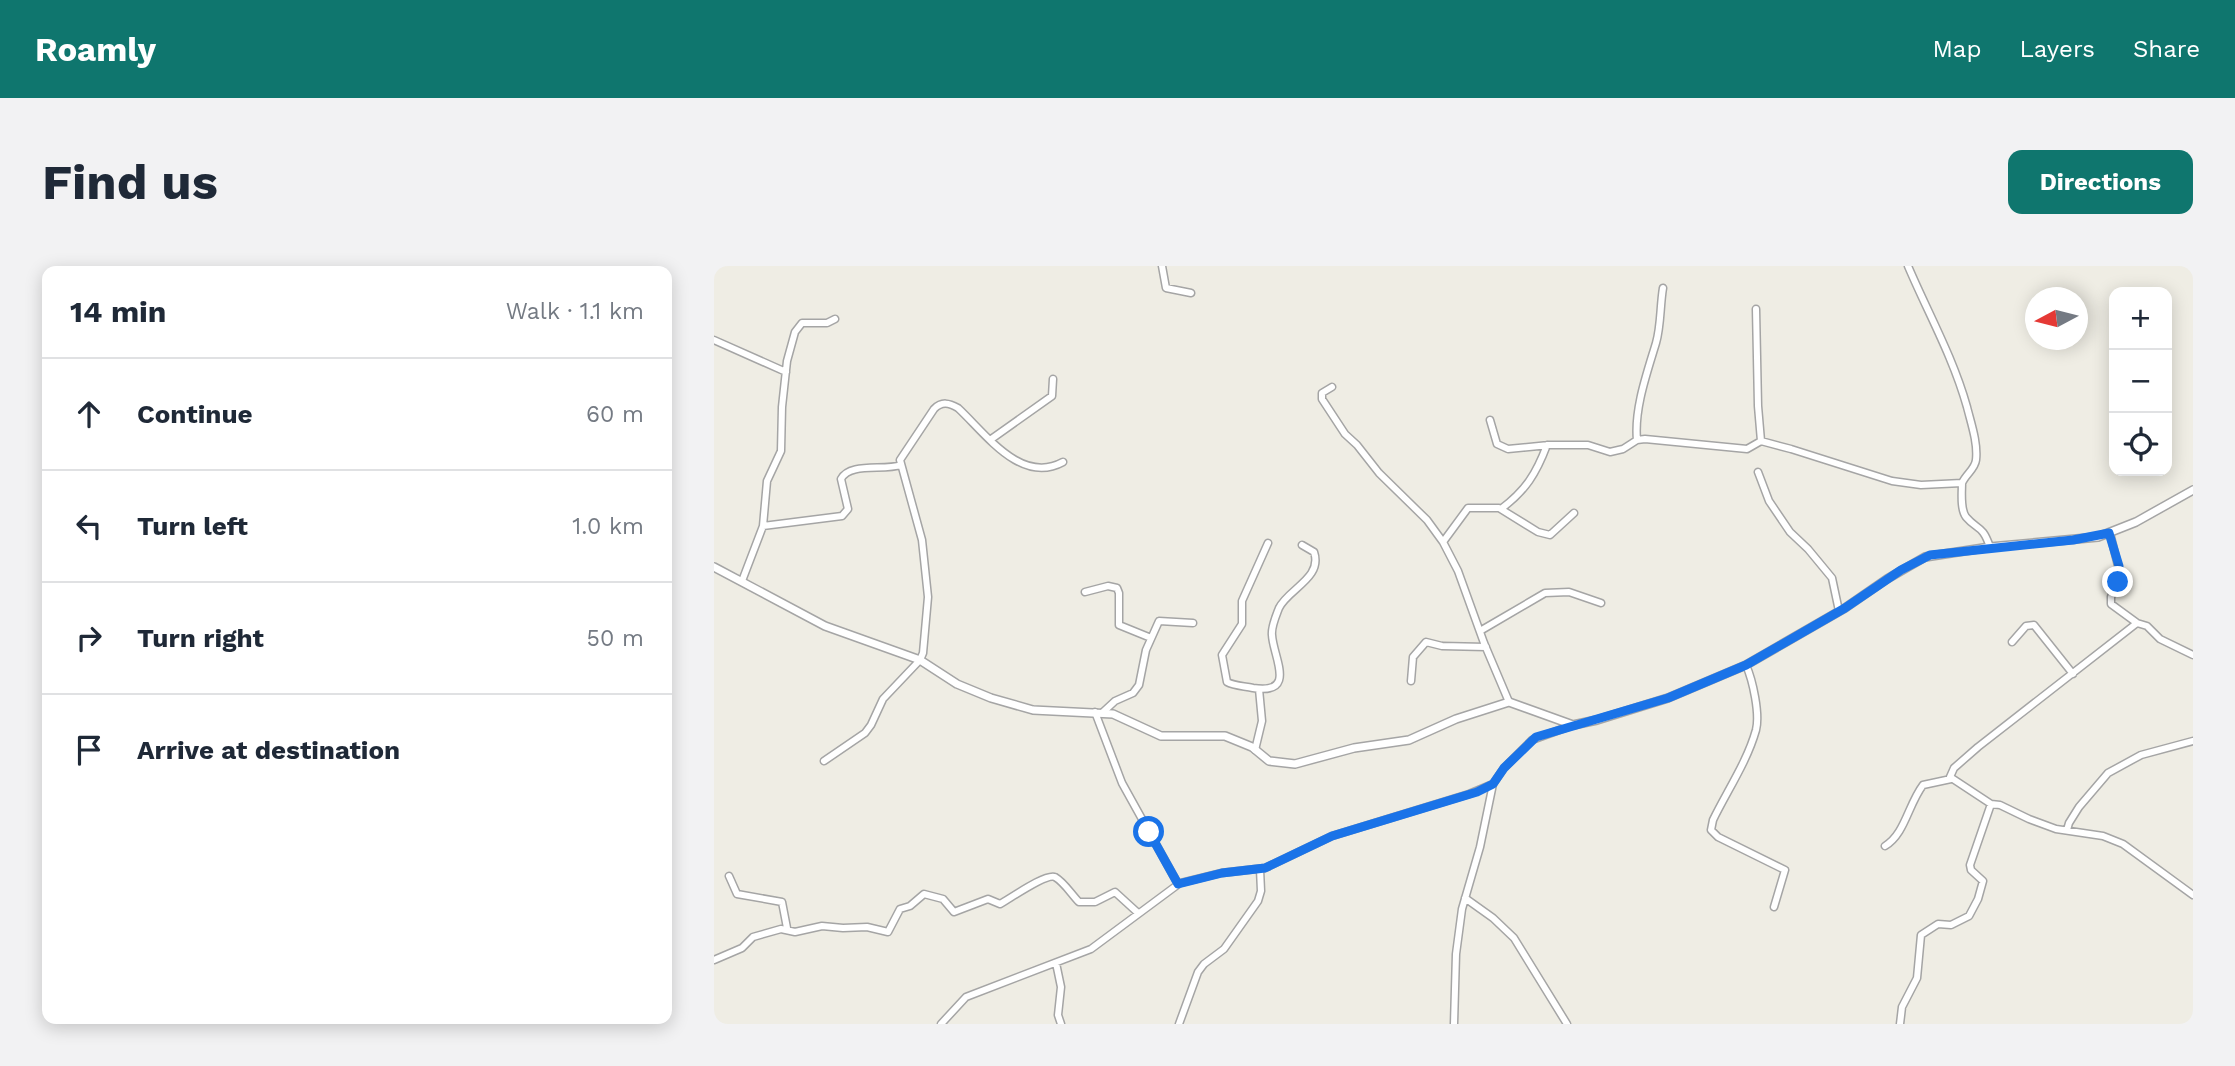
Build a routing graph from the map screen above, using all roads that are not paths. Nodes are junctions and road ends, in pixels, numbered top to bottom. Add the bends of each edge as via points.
1 (1162, 266) edge
2 (1908, 266) edge
3 (1663, 288) dead end
4 (1191, 293) dead end
5 (1756, 309) dead end
6 (835, 319) dead end
7 (714, 340) edge
8 (786, 372) junction
9 (1053, 379) dead end
10 (1332, 387) dead end
11 (1490, 420) dead end
12 (990, 440) junction
13 (1637, 440) junction
14 (1761, 441) junction
15 (1547, 445) junction
16 (1063, 461) dead end
17 (901, 465) junction
18 (1758, 472) dead end
19 (1962, 483) junction
20 (2193, 490) edge
21 (1501, 509) junction
22 (1574, 513) dead end
23 (763, 526) junction
24 (2109, 533) junction
25 (1443, 542) junction
26 (1268, 543) dead end
27 (1303, 545) dead end
28 (1990, 547) junction
29 (714, 567) edge
30 (743, 581) junction
31 (1085, 592) dead end
32 (1601, 603) dead end
33 (1839, 611) junction
34 (1193, 623) dead end
35 (2137, 623) junction
36 (1480, 631) junction
37 (1151, 638) junction
38 (2012, 642) dead end
39 (1486, 647) junction
40 (2193, 654) edge
41 (920, 660) junction
42 (1746, 665) junction
43 (2073, 674) junction
44 (1411, 681) dead end
45 (1259, 689) junction
46 (1509, 702) junction
47 (1099, 712) junction
48 (1573, 725) junction
49 (2193, 741) edge
50 (1255, 750) junction
51 (824, 761) dead end
52 (1951, 779) junction
53 (1493, 784) junction
54 (1990, 804) junction
55 (2067, 830) junction
56 (1885, 846) dead end
57 (1260, 869) junction
58 (729, 876) dead end
59 (1178, 884) junction
60 (2193, 895) edge
61 (1465, 898) junction
62 (1774, 907) dead end
63 (1138, 914) junction
64 (787, 928) junction
65 (714, 960) edge
66 (1056, 963) junction
67 (941, 1024) edge
68 (1061, 1024) edge
69 (1179, 1024) edge
70 (1454, 1024) edge
71 (1567, 1024) edge
72 (1900, 1024) edge

1 - 4 street via 1166,288
2 - 19 street via 1949,354 1971,423 1975,464
3 - 13 street
5 - 14 street
6 - 8 street via 798,327
7 - 8 street
8 - 23 street via 781,451 767,481
9 - 12 street via 1052,396
10 - 25 street via 1322,399 1345,434
11 - 15 street via 1500,447
12 - 16 street via 1014,459 1037,469
12 - 17 street via 958,408 944,404 934,409
13 - 14 street via 1742,449
13 - 15 street via 1628,448 1610,452 1588,445
14 - 19 street via 1892,481
15 - 21 street via 1528,486
17 - 23 street via 845,473 841,479 848,509 842,516
17 - 41 street via 921,531 926,575 928,608
18 - 33 street via 1769,501 1790,532 1832,578
19 - 28 street via 1965,514 1982,529
20 - 24 street
21 - 22 street via 1550,535
21 - 25 street via 1468,508
23 - 30 street
24 - 28 street
24 - 35 street via 2120,573 2110,602
25 - 36 street
26 - 45 street via 1242,601 1242,624 1222,656 1227,682
27 - 45 street via 1314,552 1315,562 1305,582 1278,610 1272,633 1280,678 1269,690
28 - 33 street via 1924,557
29 - 30 street
30 - 41 street via 825,626
31 - 37 street via 1117,588 1119,625
32 - 36 street via 1569,592 1545,593
33 - 42 street
34 - 37 street via 1159,621
35 - 40 street
35 - 43 street
36 - 39 street
37 - 47 street via 1137,689
38 - 43 street via 2026,626 2034,625
39 - 44 street via 1426,642 1413,657
39 - 46 street
41 - 47 street via 970,690 1029,709
41 - 51 street via 883,699 865,733
42 - 48 street via 1668,698
42 - 62 street via 1757,727 1712,830 1785,870
43 - 52 street via 1954,768
45 - 50 street via 1262,721
46 - 48 street
46 - 50 street via 1409,740 1348,749 1308,762 1278,764
47 - 50 street via 1161,736 1216,735
47 - 59 street via 1122,783
48 - 53 street via 1532,740
49 - 55 street via 2141,755 2108,773 2079,807
52 - 54 street
52 - 56 street via 1923,785 1897,839
53 - 57 street via 1332,836
53 - 61 street
54 - 55 street
54 - 72 street via 1970,865 1983,881 1978,900 1969,916 1921,934 1917,978 1902,1007
55 - 60 street via 2123,844
57 - 59 street
57 - 69 street via 1258,901 1224,949 1198,972
58 - 64 street via 737,894 782,902
59 - 63 street
61 - 70 street via 1456,954
61 - 71 street via 1514,938
63 - 64 street via 1115,892 1095,902 1079,902 1051,876 1000,904 988,899 956,912 943,899 924,894 900,909 886,932 867,927 822,926 795,932
63 - 66 street via 1091,949
64 - 65 street via 753,937 743,948
66 - 67 street via 966,997
66 - 68 street

